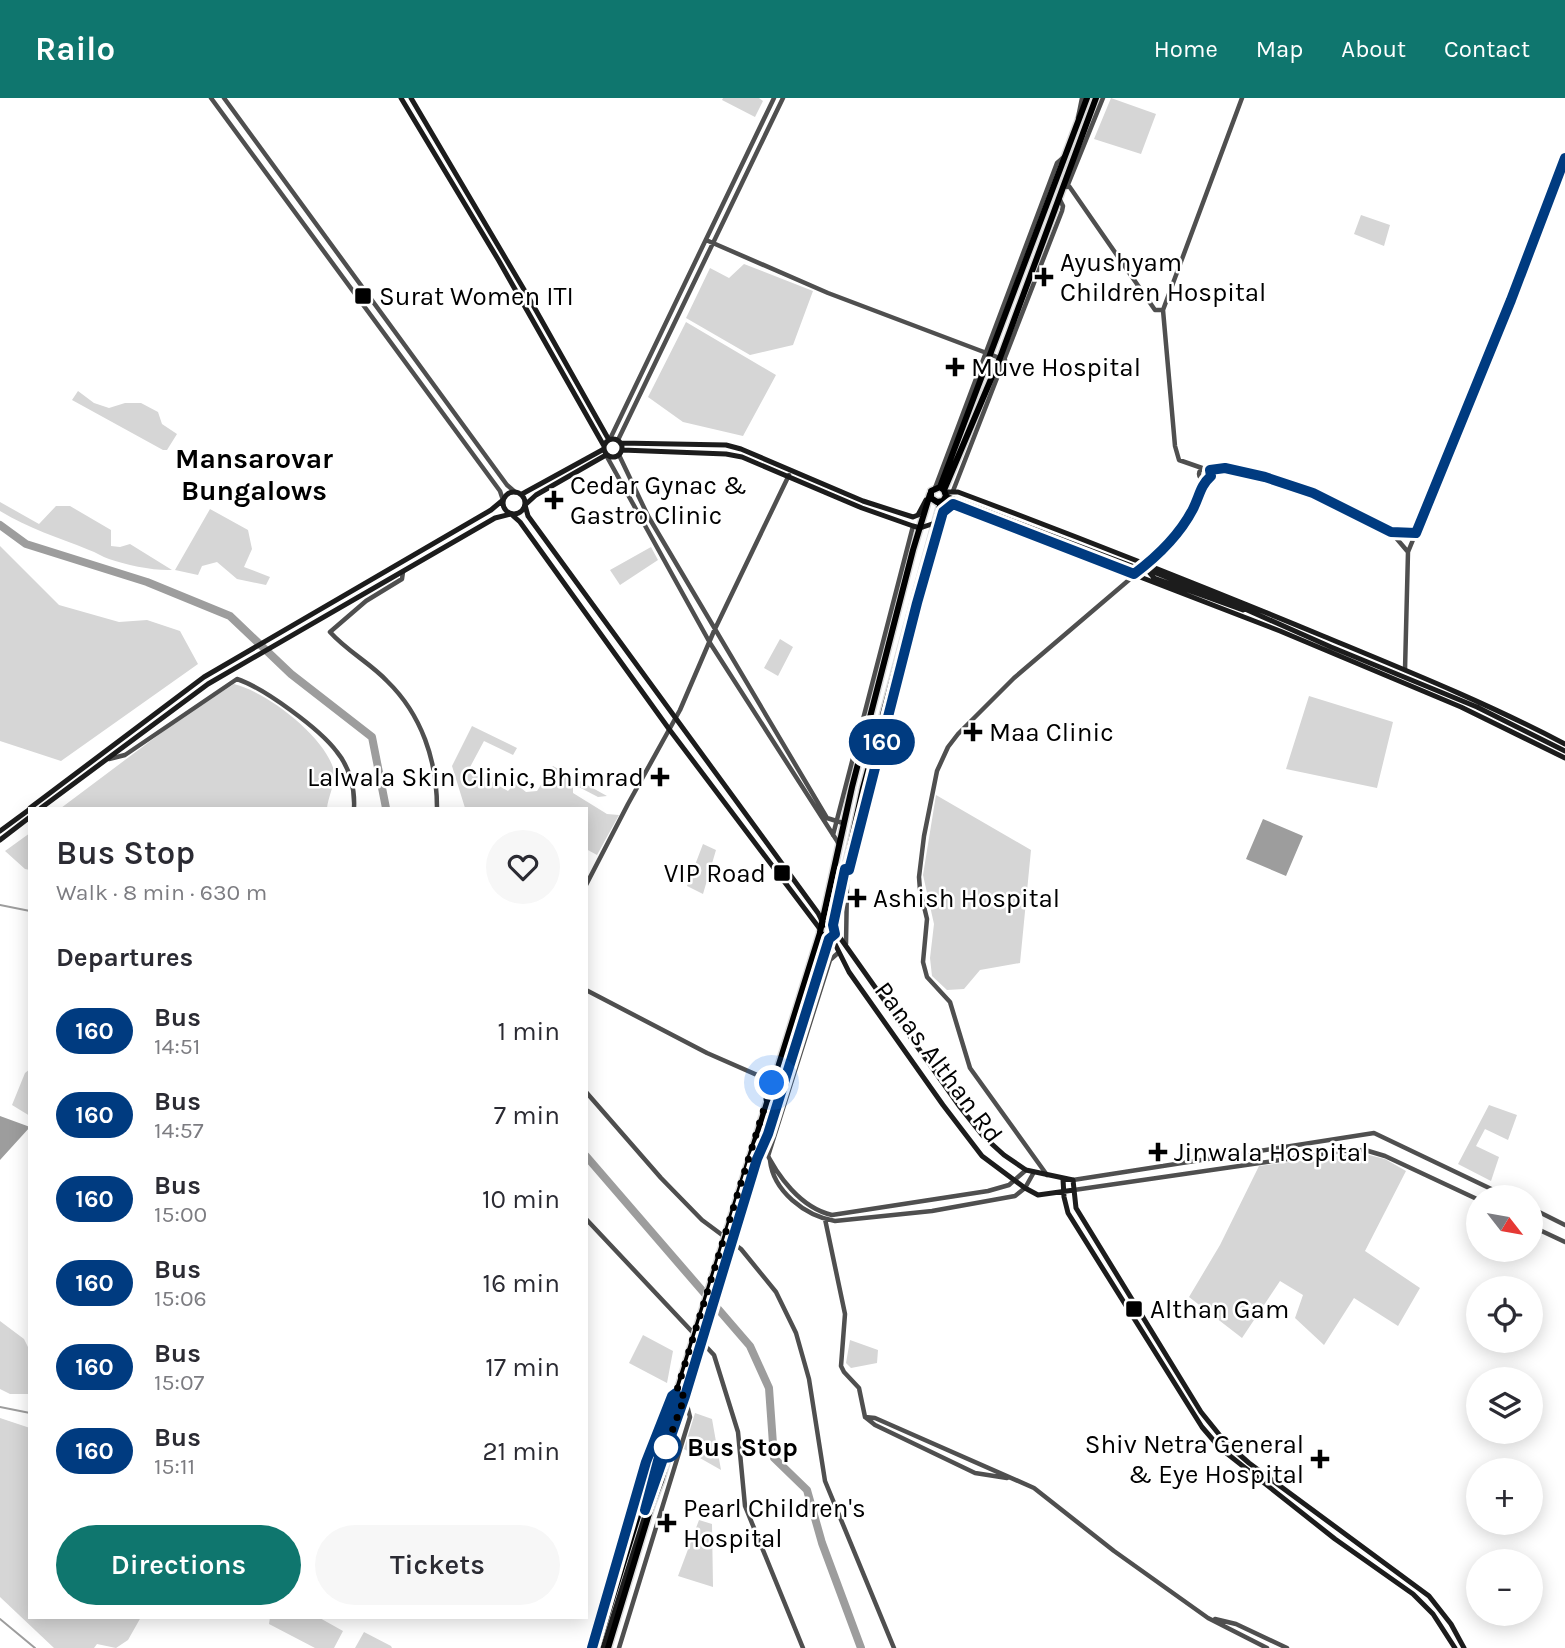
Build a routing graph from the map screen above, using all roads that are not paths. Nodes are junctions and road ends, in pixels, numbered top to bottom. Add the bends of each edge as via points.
1 (211, 98) edge
2 (224, 98) edge
3 (401, 98) edge
4 (411, 98) edge
5 (774, 98) edge
6 (783, 98) edge
7 (1082, 98) edge
8 (1087, 98) edge
9 (1096, 98) edge
10 (1103, 98) edge
11 (1242, 98) edge
12 (1078, 122) junction
13 (1565, 158) edge
14 (1065, 188) junction
15 (706, 240) junction
16 (713, 243) junction
17 (338, 254) junction
18 (330, 259) junction
19 (1163, 310) junction
20 (989, 354) junction
21 (1002, 359) junction
22 (616, 445) junction
23 (605, 450) junction
24 (1202, 468) junction
25 (1210, 470) junction
26 (789, 474) junction
27 (1204, 480) junction
28 (515, 492) junction
29 (522, 494) junction
30 (941, 494) junction
31 (503, 500) junction
32 (953, 504) junction
33 (525, 505) junction
34 (512, 514) junction
35 (935, 523) junction
36 (917, 527) junction
37 (1391, 532) junction
38 (1416, 533) junction
39 (1408, 552) junction
40 (1148, 564) junction
41 (1140, 569) junction
42 (403, 572) junction
43 (1134, 574) junction
44 (714, 631) junction
45 (906, 637) junction
46 (710, 643) junction
47 (1405, 670) junction
48 (676, 718) junction
49 (669, 729) junction
50 (1565, 744) edge
51 (118, 747) junction
52 (1565, 755) edge
53 (106, 760) junction
54 (33, 807) edge
55 (42, 807) edge
56 (354, 807) edge
57 (437, 807) edge
58 (28, 810) edge
59 (28, 818) edge
60 (840, 822) junction
61 (0, 831) edge
62 (833, 836) junction
63 (0, 839) edge
64 (839, 844) junction
65 (847, 869) junction
66 (588, 881) edge
67 (821, 929) junction
68 (832, 933) junction
69 (846, 945) junction
70 (838, 953) junction
71 (588, 991) edge
72 (772, 1083) junction
73 (782, 1086) junction
74 (588, 1094) edge
75 (772, 1133) junction
76 (763, 1148) junction
77 (753, 1158) junction
78 (769, 1159) junction
79 (1026, 1170) junction
80 (1034, 1172) junction
81 (1047, 1176) junction
82 (1063, 1179) junction
83 (1015, 1180) junction
84 (1073, 1180) junction
85 (1482, 1185) edge
86 (1025, 1188) junction
87 (1074, 1190) junction
88 (1063, 1192) junction
89 (1466, 1194) edge
90 (1544, 1214) edge
91 (825, 1219) junction
92 (588, 1221) edge
93 (1565, 1225) edge
94 (1544, 1232) edge
95 (1565, 1242) edge
96 (677, 1393) junction
97 (685, 1396) junction
98 (865, 1417) junction
99 (1011, 1478) junction
100 (645, 1510) junction
101 (1208, 1618) junction
102 (592, 1648) edge
103 (597, 1648) edge
104 (605, 1648) edge
105 (619, 1648) edge
106 (803, 1648) edge
107 (894, 1648) edge
108 (1267, 1648) edge
109 (1287, 1648) edge
110 (1455, 1648) edge
111 (1464, 1648) edge

1 - 18 street
2 - 17 street
3 - 23 main road
4 - 22 main road
5 - 15 street
6 - 16 street
7 - 12 street
8 - 12 main road
9 - 14 main road
10 - 14 street
11 - 19 street
12 - 20 main road
13 - 38 street
14 - 19 street via 1156,310
14 - 21 main road
15 - 16 street
15 - 22 street
16 - 20 street
16 - 22 street
17 - 18 street
17 - 28 street
18 - 31 street
19 - 24 street via 1175,446 1180,460
20 - 21 street
20 - 30 main road
21 - 30 main road
22 - 23 main road
22 - 23 main road via 613,458
22 - 26 main road via 726,446
22 - 44 street via 648,516
23 - 29 main road
23 - 33 main road
23 - 46 street
24 - 25 street
24 - 27 street via 1198,475
25 - 27 street via 1211,476
25 - 37 street via 1225,468 1308,491
26 - 30 main road via 913,517 925,500
26 - 36 main road
26 - 44 street
27 - 40 street via 1175,538
28 - 29 main road
28 - 31 main road
29 - 33 main road
30 - 32 main road
30 - 35 main road
30 - 36 main road
30 - 40 main road
30 - 41 main road
31 - 34 main road
31 - 51 main road via 204,677
32 - 43 main road
32 - 45 street via 943,512 936,530
33 - 34 main road
33 - 48 main road via 528,516
34 - 42 main road via 495,518
34 - 49 main road
35 - 36 main road
35 - 45 main road
36 - 60 main road
37 - 38 street
37 - 39 street
38 - 39 street
39 - 47 street
40 - 41 street
40 - 47 main road
41 - 43 street
41 - 52 main road via 1469,705
42 - 51 main road via 208,684
42 - 57 street via 402,579 366,601 330,632 386,679 415,716 433,766
43 - 52 main road via 1461,707
43 - 81 street via 1014,678 953,740 937,771 924,836 919,877 927,919 923,962 927,977 950,1002 970,1068
44 - 46 street
44 - 60 street via 827,818
45 - 65 main road
46 - 48 street
46 - 62 street
47 - 50 main road
48 - 49 street
48 - 67 main road via 818,913
49 - 66 street
49 - 67 main road
51 - 53 main road
51 - 54 main road
53 - 55 main road
53 - 56 street via 125,755 237,678 266,692 337,752 352,784
58 - 61 main road
59 - 63 main road
60 - 62 street
60 - 64 main road
62 - 64 street
64 - 67 main road via 826,888
65 - 68 main road
65 - 69 street
67 - 68 main road
67 - 68 main road via 824,938
67 - 72 main road
68 - 69 main road, Panas Althan Rd
68 - 70 main road, Panas Althan Rd
68 - 73 main road
69 - 79 main road, Panas Althan Rd via 967,1117 1004,1155
70 - 75 street via 830,960
70 - 83 main road, Panas Althan Rd via 957,1124 986,1159
71 - 72 street
72 - 73 street
72 - 77 main road via 751,1142
73 - 75 main road
74 - 107 street via 661,1178 702,1220 741,1249 772,1287 796,1333 809,1379 825,1482
75 - 76 main road
75 - 78 street
76 - 77 main road
76 - 78 street
77 - 96 main road, bridge
77 - 97 main road, bridge
78 - 83 street via 796,1194 832,1215 988,1191
78 - 91 street via 780,1189
79 - 80 main road, Panas Althan Rd
79 - 83 street
80 - 81 main road, Panas Althan Rd
80 - 86 street
81 - 82 main road, Panas Althan Rd
82 - 84 main road, Panas Althan Rd
82 - 88 main road
83 - 86 main road, Panas Althan Rd
84 - 85 street via 1374,1133
84 - 87 main road
86 - 88 main road via 1038,1195
86 - 91 street via 1015,1196 932,1211
87 - 88 main road
87 - 89 street via 1365,1150
87 - 111 main road via 1076,1208 1219,1435 1249,1463 1429,1597
88 - 110 main road via 1071,1219 1210,1437 1291,1506 1413,1594 1433,1614
90 - 93 street
91 - 98 street via 845,1314 841,1361 844,1372 859,1388
92 - 106 street via 714,1355 738,1432 744,1506
94 - 95 street
96 - 97 main road
96 - 100 main road
96 - 102 street via 646,1462
96 - 103 main road via 662,1429
97 - 100 main road
97 - 104 main road via 662,1481
97 - 105 street via 690,1417
98 - 99 street
98 - 99 street via 975,1474
99 - 101 street via 1034,1488
100 - 104 main road
101 - 108 street
101 - 109 street via 1236,1624

